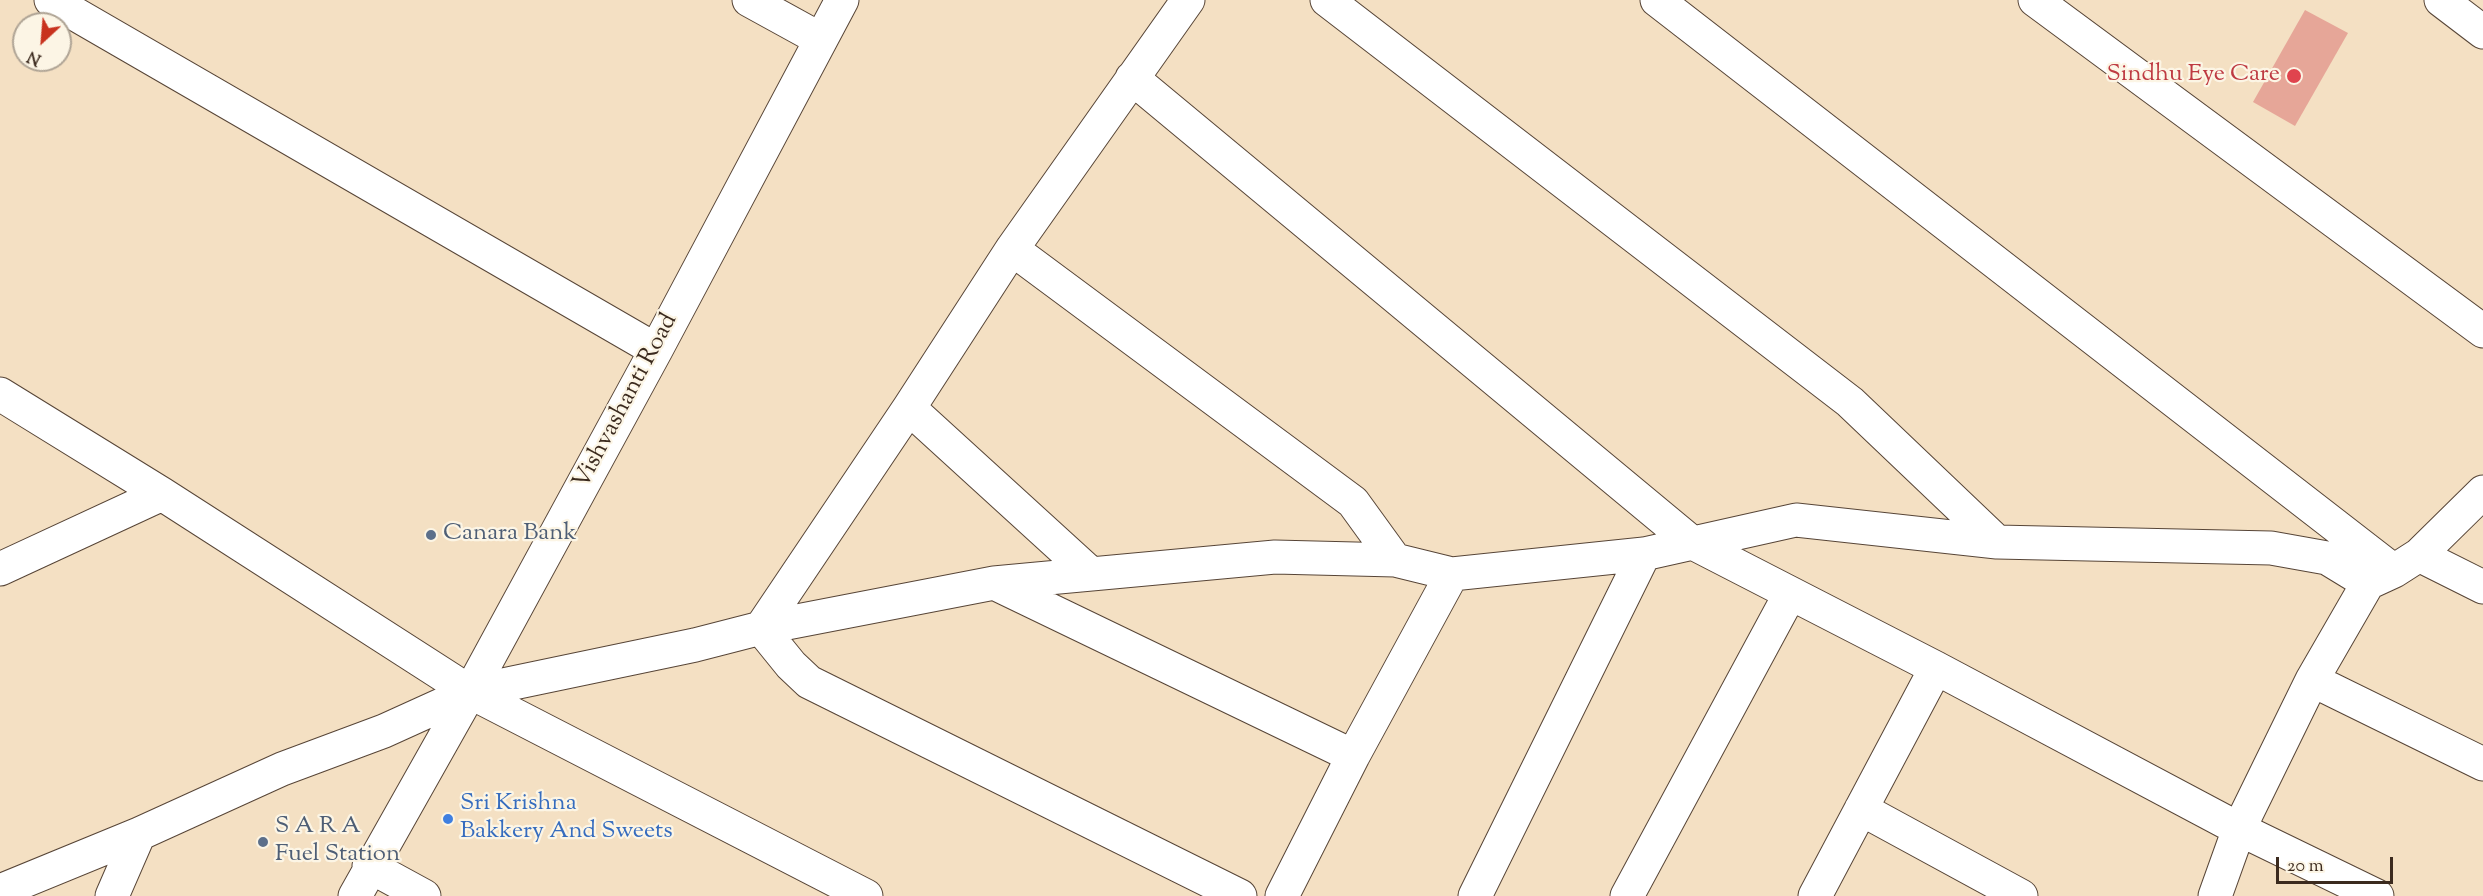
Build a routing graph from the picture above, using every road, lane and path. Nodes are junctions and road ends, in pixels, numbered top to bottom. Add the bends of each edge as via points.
1 (51, 0) edge
2 (749, 0) edge
3 (842, 0) edge
4 (1188, 0) edge
5 (1328, 0) edge
6 (1657, 0) edge
7 (2035, 0) edge
8 (2441, 0) edge
9 (2483, 33) edge
10 (820, 39) junction
11 (1132, 78) junction
12 (1012, 249) junction
13 (2483, 331) edge
14 (656, 350) junction
15 (0, 394) edge
16 (909, 408) junction
17 (2483, 492) edge
18 (162, 494) junction
19 (1691, 542) junction
20 (1997, 542) junction
21 (1644, 554) junction
22 (1395, 560) junction
23 (0, 569) edge
24 (2394, 570) junction
25 (1091, 574) junction
26 (1452, 574) junction
27 (994, 583) junction
28 (2483, 587) edge
29 (1790, 594) junction
30 (761, 628) junction
31 (1936, 668) junction
32 (2312, 680) junction
33 (470, 692) junction
34 (1353, 756) junction
35 (2483, 764) edge
36 (1861, 809) junction
37 (2239, 829) junction
38 (139, 834) junction
39 (369, 866) junction
40 (0, 891) edge
41 (112, 896) edge
42 (355, 896) edge
43 (424, 896) edge
44 (866, 896) edge
45 (1240, 896) edge
46 (1282, 896) edge
47 (1475, 896) edge
48 (1627, 896) edge
49 (1815, 896) edge
50 (2021, 896) edge
51 (2215, 896) edge
52 (2377, 896) edge

1 - 14 street
2 - 10 street
3 - 10 street, Vishvashanti Road
4 - 11 street
5 - 20 street via 1850,402
6 - 24 street
7 - 13 street
8 - 9 street
10 - 14 street, Vishvashanti Road
11 - 12 street
11 - 19 street
12 - 16 street
12 - 22 street via 1353,502
14 - 33 street, Vishvashanti Road
15 - 18 street
16 - 25 street
16 - 30 street
17 - 24 street
18 - 23 street
18 - 33 street
19 - 20 street via 1796,520
19 - 21 street
19 - 29 street
20 - 24 street via 2271,548
21 - 26 street
21 - 47 street
22 - 25 street via 1275,557
22 - 26 street
24 - 28 street
24 - 32 street
25 - 27 street
26 - 34 street
27 - 30 street
27 - 34 street
29 - 31 street
29 - 48 street
30 - 33 street
30 - 45 street via 809,682
31 - 36 street
31 - 37 street
32 - 35 street
32 - 37 street
33 - 38 street via 384,731 282,769
33 - 39 street, Vishvashanti Road
33 - 44 street
34 - 46 street
36 - 49 street
36 - 50 street
37 - 51 street
37 - 52 street
38 - 40 street
38 - 41 street
39 - 42 street, Vishvashanti Road
39 - 43 street

